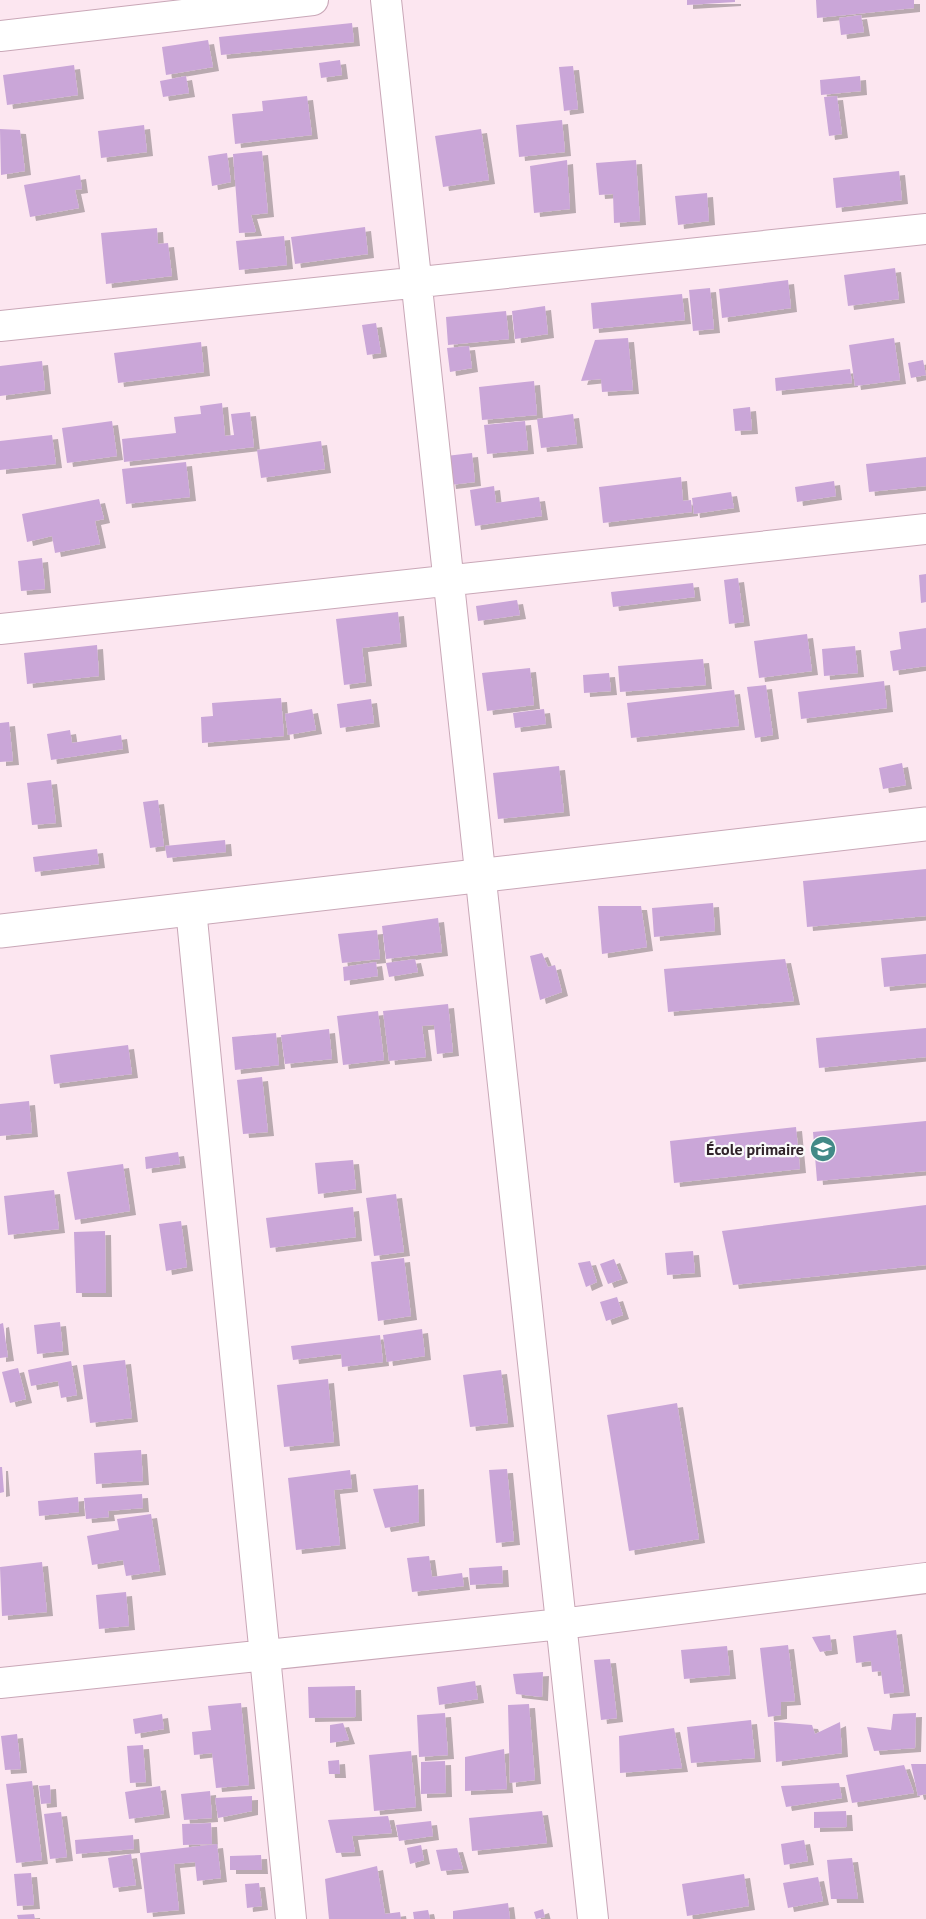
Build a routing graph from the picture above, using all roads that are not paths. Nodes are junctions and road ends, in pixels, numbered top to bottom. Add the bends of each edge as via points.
1 (313, 0) edge
2 (386, 0) edge
3 (0, 36) edge
4 (926, 229) edge
5 (416, 282) junction
6 (0, 326) edge
7 (926, 529) edge
8 (449, 581) junction
9 (0, 629) edge
10 (926, 824) edge
11 (481, 876) junction
12 (191, 909) junction
13 (0, 932) edge
14 (926, 1578) edge
15 (561, 1624) junction
16 (265, 1655) junction
17 (0, 1683) edge
18 (291, 1919) edge
19 (593, 1919) edge

1 - 3 street
2 - 5 street
4 - 5 street
5 - 6 street
5 - 8 street
7 - 8 street
8 - 9 street
8 - 11 street
10 - 11 street
11 - 12 street
11 - 15 street
12 - 13 street
12 - 16 street
14 - 15 street
15 - 16 street
15 - 19 street
16 - 17 street
16 - 18 street

